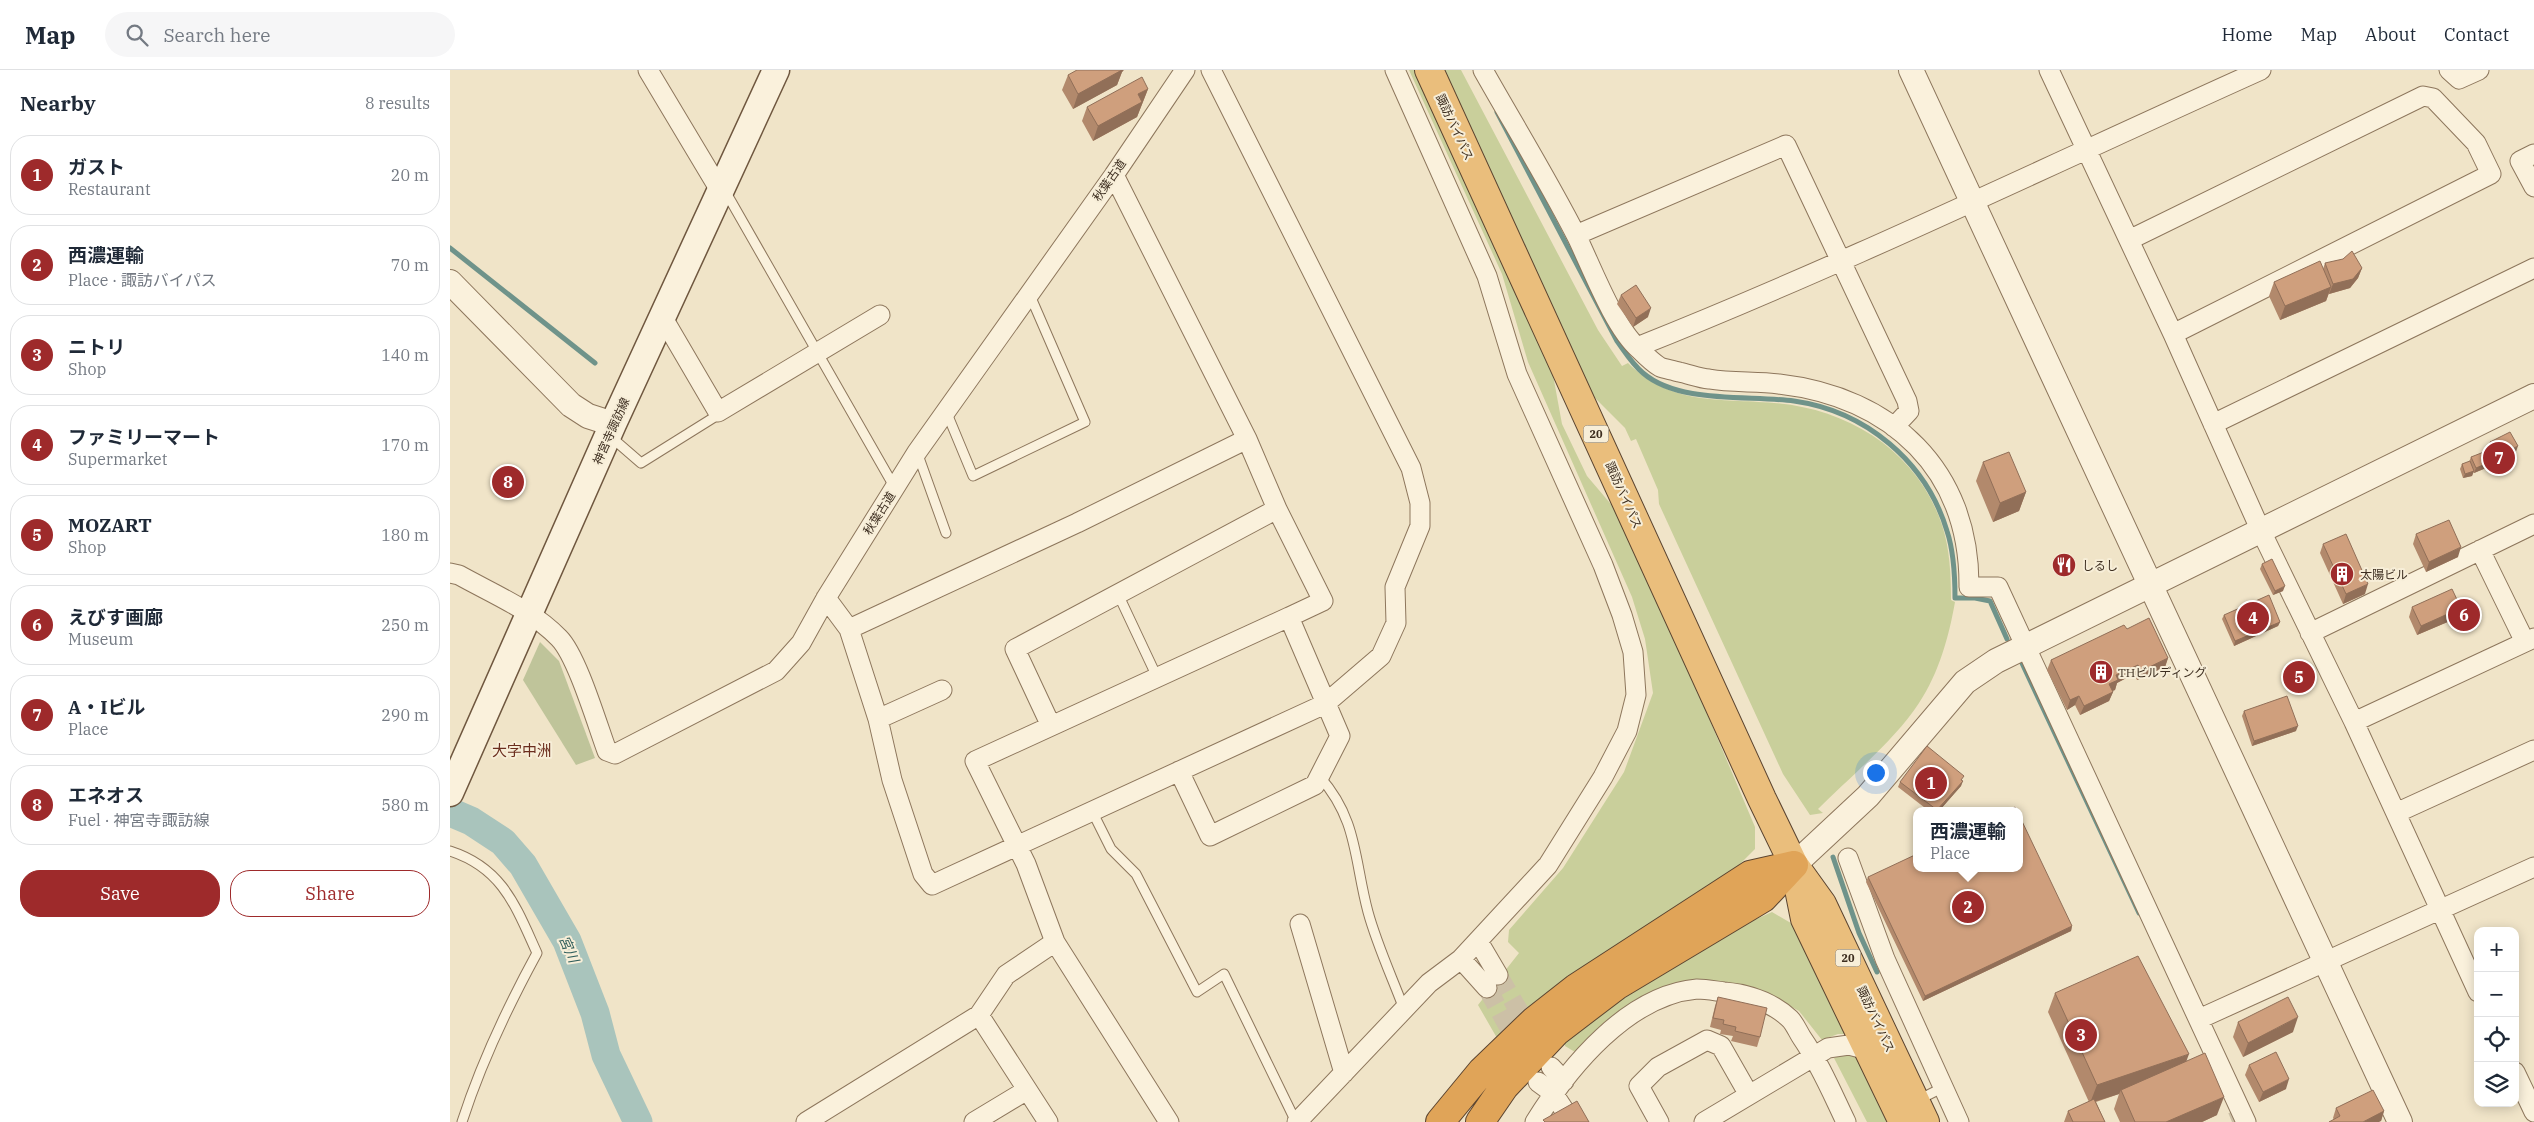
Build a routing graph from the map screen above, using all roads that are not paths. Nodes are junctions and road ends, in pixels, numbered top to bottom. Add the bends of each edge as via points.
1 (648, 70) edge
2 (776, 70) edge
3 (1185, 70) edge
4 (1211, 70) edge
5 (1394, 70) edge
6 (1429, 70) edge
7 (1483, 70) edge
8 (1911, 70) edge
9 (2049, 70) edge
10 (2261, 70) edge
11 (2450, 70) edge
12 (2479, 70) edge
13 (2086, 148) junction
14 (2534, 154) edge
15 (1114, 175) junction
16 (2534, 188) edge
17 (721, 192) junction
18 (1972, 202) junction
19 (1576, 235) junction
20 (2129, 240) junction
21 (1840, 260) junction
22 (2534, 268) edge
23 (450, 282) edge
24 (1029, 293) junction
25 (880, 315) dead end
26 (663, 318) junction
27 (2173, 334) junction
28 (1637, 347) junction
29 (817, 354) junction
30 (2534, 396) edge
31 (946, 410) junction
32 (718, 412) junction
33 (2213, 424) junction
34 (1894, 426) junction
35 (611, 429) junction
36 (1247, 439) junction
37 (917, 452) junction
38 (895, 488) junction
39 (1277, 509) junction
40 (2534, 524) edge
41 (2260, 529) junction
42 (946, 533) dead end
43 (2480, 550) junction
44 (450, 572) edge
45 (2151, 584) junction
46 (1118, 594) junction
47 (826, 598) junction
48 (530, 615) junction
49 (1289, 616) junction
50 (849, 629) junction
51 (2310, 632) junction
52 (2529, 640) edge
53 (2026, 646) junction
54 (1156, 677) junction
55 (942, 690) dead end
56 (1324, 704) junction
57 (878, 719) junction
58 (2354, 722) junction
59 (1051, 726) junction
60 (2534, 750) edge
61 (1179, 771) junction
62 (1320, 777) junction
63 (451, 791) edge
64 (1092, 811) junction
65 (2396, 814) junction
66 (1016, 846) junction
67 (450, 852) edge
68 (1848, 858) dead end
69 (1794, 866) junction
70 (2534, 867) edge
71 (2440, 909) junction
72 (1300, 924) dead end
73 (1478, 941) junction
74 (1055, 942) junction
75 (1461, 959) junction
76 (2327, 962) junction
77 (2474, 983) edge
78 (1404, 1009) junction
79 (978, 1015) junction
80 (2199, 1019) junction
81 (1868, 1050) junction
82 (1814, 1055) junction
83 (1344, 1073) junction
84 (1556, 1080) junction
85 (2519, 1080) edge
86 (1538, 1082) dead end
87 (1946, 1087) junction
88 (1027, 1090) junction
89 (1749, 1095) junction
90 (2534, 1112) edge
91 (1914, 1115) edge
92 (462, 1122) edge
93 (806, 1122) edge
94 (974, 1122) edge
95 (1048, 1122) edge
96 (1169, 1122) edge
97 (1296, 1122) edge
98 (1440, 1122) edge
99 (1480, 1122) edge
100 (1535, 1122) edge
101 (1572, 1122) edge
102 (1659, 1122) edge
103 (1704, 1122) edge
104 (1846, 1122) edge
105 (1958, 1122) edge
106 (2246, 1122) edge
107 (2400, 1122) edge

1 - 17 street
2 - 17 main road, 神宮寺諏訪線
3 - 15 street, 秋葉古道
4 - 56 street via 1411,468 1420,503 1420,526 1395,588 1396,623 1381,656
5 - 73 street via 1487,276 1517,374 1603,565 1633,652 1636,695 1627,731 1603,777 1548,865
6 - 69 highway, 諏訪バイパス / 20
7 - 19 street
8 - 18 street
9 - 13 street
10 - 13 street
11 - 12 street via 2459,79
13 - 18 street
13 - 20 street
14 - 16 street via 2520,160
15 - 24 street, 秋葉古道
15 - 36 street
17 - 26 main road, 神宮寺諏訪線
17 - 29 lane via 728,196
18 - 21 street
18 - 45 street
19 - 21 street via 1786,144
19 - 28 street via 1617,318
20 - 27 street
20 - 27 street via 2424,96 2433,98 2476,143 2491,174
21 - 28 street
21 - 34 street via 1907,401 1908,410
22 - 33 street
23 - 35 street via 571,405
24 - 31 street, 秋葉古道
24 - 31 lane via 1085,422 973,476
25 - 29 street
26 - 32 street
26 - 35 main road, 神宮寺諏訪線
27 - 33 street
28 - 34 street via 1660,366 1708,379 1818,390 1858,404
29 - 32 street
29 - 38 lane
30 - 41 street
31 - 37 street, 秋葉古道
32 - 35 lane via 714,418 640,463
33 - 41 street
34 - 53 street via 1933,465 1957,508 1969,559 1969,587 1998,587
35 - 48 main road, 神宮寺諏訪線
36 - 39 street
36 - 50 street via 1078,523
37 - 38 street, 秋葉古道
37 - 42 lane
38 - 47 street, 秋葉古道
39 - 46 street
39 - 49 street via 1324,600
40 - 43 street
41 - 45 street
41 - 51 street
43 - 51 street
43 - 52 street
44 - 48 street, 秋葉古道
45 - 53 street
45 - 76 street
46 - 54 lane
46 - 59 street via 1015,649
47 - 48 street, 秋葉古道 via 801,644 776,671 615,754 607,751 571,654 560,639
47 - 50 street
48 - 63 main road, 神宮寺諏訪線
49 - 54 street
49 - 56 street
50 - 57 street
51 - 58 street
52 - 58 street
53 - 69 street via 1965,682 1868,796
53 - 80 street
54 - 59 street
55 - 57 street
56 - 61 street
56 - 62 street via 1340,736
57 - 66 street via 892,780 923,874 932,885
58 - 65 street
59 - 66 street via 975,761
60 - 65 street
61 - 62 street via 1210,836 1316,786
61 - 64 street
62 - 78 lane via 1336,795 1352,836 1368,912
64 - 66 street
64 - 97 lane via 1112,849 1136,874 1198,992 1224,974
65 - 71 street
66 - 74 street
67 - 92 lane via 488,870 510,895 537,953 476,1079
68 - 87 street via 1885,959
69 - 81 highway, 諏訪バイパス / 20 via 1806,919
69 - 91 highway, 諏訪バイパス / 20 via 1822,904
69 - 98 highway via 1750,875 1576,988 1534,1021 1482,1072
69 - 99 highway via 1763,898 1616,986 1557,1031 1504,1087
70 - 71 street
71 - 76 street
71 - 77 street
72 - 83 street
73 - 75 street
73 - 75 street via 1493,982
74 - 79 street via 1006,975
74 - 96 street
75 - 78 street via 1429,983
76 - 80 street
76 - 107 street
78 - 83 street
79 - 88 street
79 - 93 street
80 - 106 street
81 - 82 street via 1849,1045 1828,1048
81 - 91 highway, 諏訪バイパス / 20
82 - 84 street via 1791,1020 1772,1005 1739,993 1698,989 1662,997 1635,1012
82 - 89 street
82 - 104 street
83 - 97 street
84 - 86 street
84 - 100 street
84 - 101 street
85 - 90 street
87 - 91 lane
87 - 105 street
88 - 94 street
88 - 95 street
89 - 102 street via 1721,1046 1707,1040 1658,1068 1639,1086
89 - 103 street

